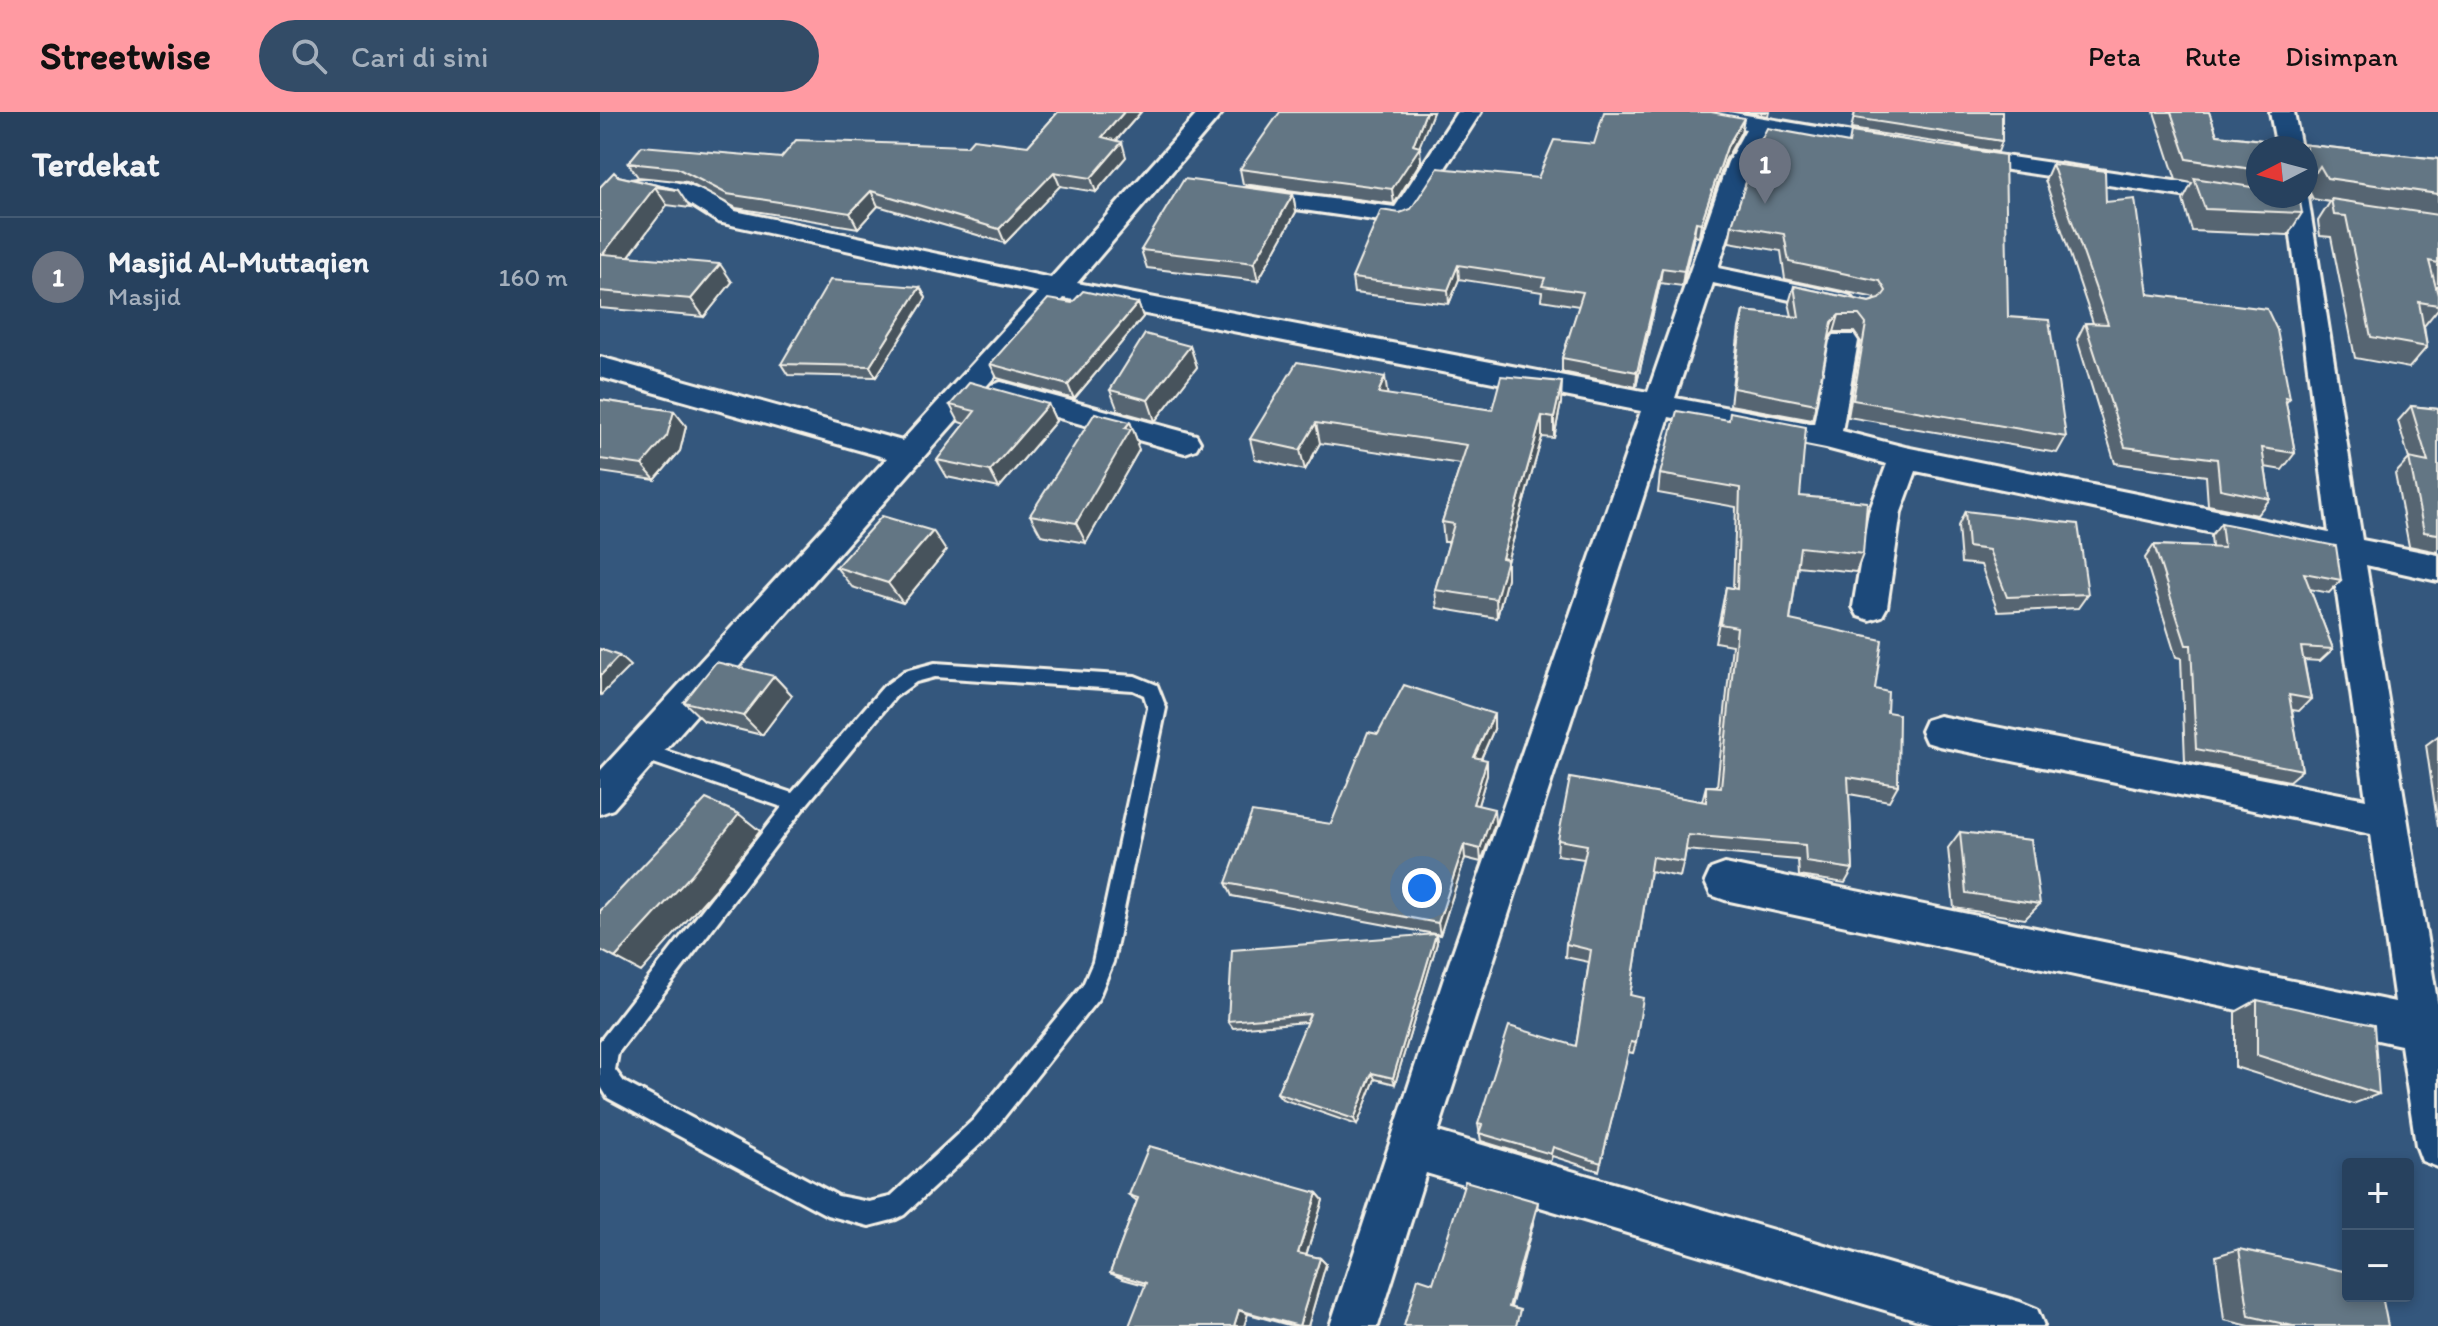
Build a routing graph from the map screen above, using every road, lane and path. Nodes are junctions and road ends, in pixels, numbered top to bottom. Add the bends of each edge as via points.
1 (1211, 112) edge
2 (1469, 112) edge
3 (1686, 112) edge
4 (2282, 112) edge
5 (1818, 123) edge
6 (1760, 125) junction
7 (2287, 136) edge
8 (1153, 182) junction
9 (640, 186) edge
10 (1184, 186) edge
11 (1214, 190) edge
12 (2246, 197) edge
13 (2291, 208) edge
14 (1704, 273) junction
15 (1057, 288) junction
16 (1864, 307) edge
17 (1844, 341) dead end
18 (600, 367) edge
19 (971, 384) junction
20 (1660, 407) junction
21 (1826, 437) junction
22 (1185, 442) dead end
23 (908, 453) junction
24 (1905, 458) junction
25 (2347, 550) junction
26 (2438, 568) edge
27 (1870, 607) dead end
28 (1939, 731) dead end
29 (642, 751) junction
30 (602, 793) edge
31 (796, 803) junction
32 (2391, 821) junction
33 (1725, 882) dead end
34 (2420, 1028) junction
35 (2435, 1102) edge
36 (2438, 1145) edge
37 (1413, 1147) junction
38 (1354, 1326) edge
39 (2020, 1326) edge

1 - 8 street
2 - 11 street via 1402,216
3 - 6 street
4 - 7 street
5 - 6 street
5 - 12 street via 1932,152
6 - 14 street via 1740,162
8 - 10 street
8 - 15 street
9 - 15 street via 709,200 727,217
13 - 25 street
14 - 16 street
14 - 20 street
15 - 19 street
15 - 20 street
17 - 21 street
18 - 23 street
19 - 22 street
19 - 23 street
20 - 21 street
20 - 37 street via 1468,969
21 - 24 street
23 - 29 street
24 - 25 street
24 - 27 street via 1885,512
25 - 26 street
25 - 32 street
28 - 32 street
29 - 30 street
29 - 31 lane
31 - 31 lane via 889,692 911,676 935,670 1135,683 1151,690 1157,708 1103,962 1091,992 981,1128 896,1207 869,1214 835,1207 616,1090 604,1072 608,1049
32 - 34 street
33 - 34 street
34 - 35 street
35 - 36 street
37 - 38 street
37 - 39 street

